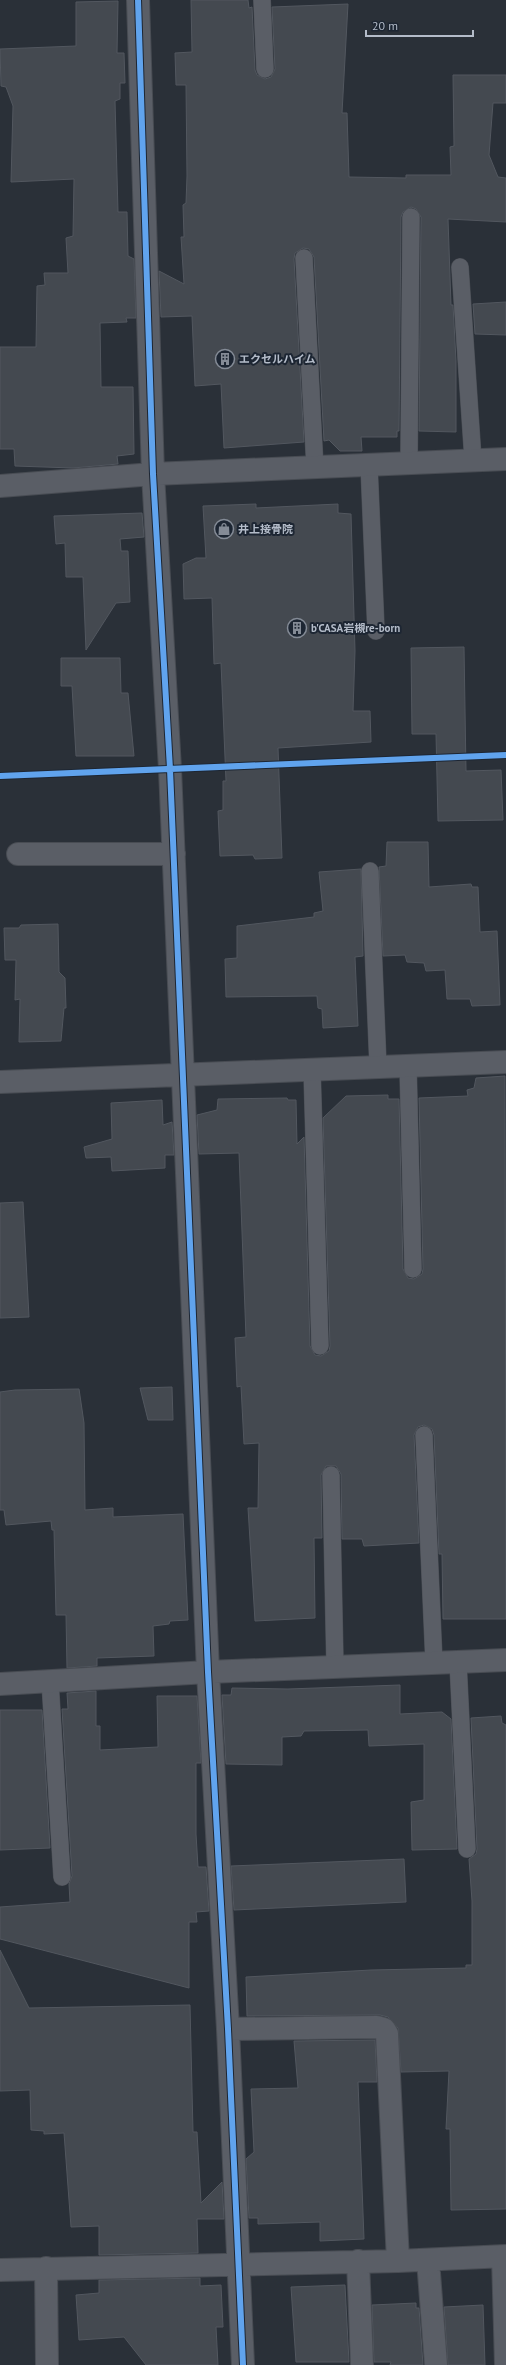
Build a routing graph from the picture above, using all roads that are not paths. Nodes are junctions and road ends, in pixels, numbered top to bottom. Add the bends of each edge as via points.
1 (138, 0) edge
2 (262, 0) edge
3 (265, 69) dead end
4 (411, 217) dead end
5 (304, 258) dead end
6 (460, 268) dead end
7 (506, 459) edge
8 (474, 460) junction
9 (409, 463) junction
10 (369, 465) junction
11 (315, 468) junction
12 (153, 474) junction
13 (0, 486) edge
14 (376, 631) dead end
15 (18, 854) dead end
16 (174, 854) junction
17 (370, 871) dead end
18 (506, 1062) edge
19 (408, 1065) junction
20 (378, 1066) junction
21 (312, 1069) junction
22 (183, 1074) junction
23 (0, 1082) edge
24 (413, 1269) dead end
25 (320, 1346) dead end
26 (424, 1434) dead end
27 (331, 1475) dead end
28 (506, 1660) edge
29 (458, 1662) junction
30 (434, 1663) junction
31 (335, 1667) junction
32 (208, 1672) junction
33 (50, 1681) junction
34 (0, 1684) edge
35 (467, 1849) dead end
36 (62, 1877) dead end
37 (228, 2029) junction
38 (505, 2256) edge
39 (428, 2260) junction
40 (398, 2261) junction
41 (358, 2262) junction
42 (239, 2264) junction
43 (46, 2268) junction
44 (0, 2270) edge
45 (47, 2365) edge
46 (243, 2365) edge
47 (362, 2365) edge
48 (436, 2365) edge
49 (506, 2365) edge

1 - 12 street
2 - 3 lane
4 - 9 lane
5 - 11 lane
6 - 8 lane
7 - 8 street
8 - 9 street
9 - 10 street
10 - 11 street
10 - 14 lane
11 - 12 street
12 - 13 street
12 - 16 street
15 - 16 street
16 - 22 street
17 - 20 lane
18 - 19 street
19 - 20 street
19 - 24 lane
20 - 21 street
21 - 22 street
21 - 25 lane
22 - 23 street
22 - 32 street
26 - 30 lane
27 - 31 lane
28 - 29 street
29 - 30 street
29 - 35 lane
30 - 31 street
31 - 32 street
32 - 33 street
32 - 37 street
33 - 34 street
33 - 36 lane
37 - 40 street via 384,2029 387,2034
37 - 42 street
38 - 39 street
38 - 49 street
39 - 40 street
39 - 48 street
40 - 41 street
41 - 42 street
41 - 47 street
42 - 43 street
42 - 46 street
43 - 44 street
43 - 45 street

